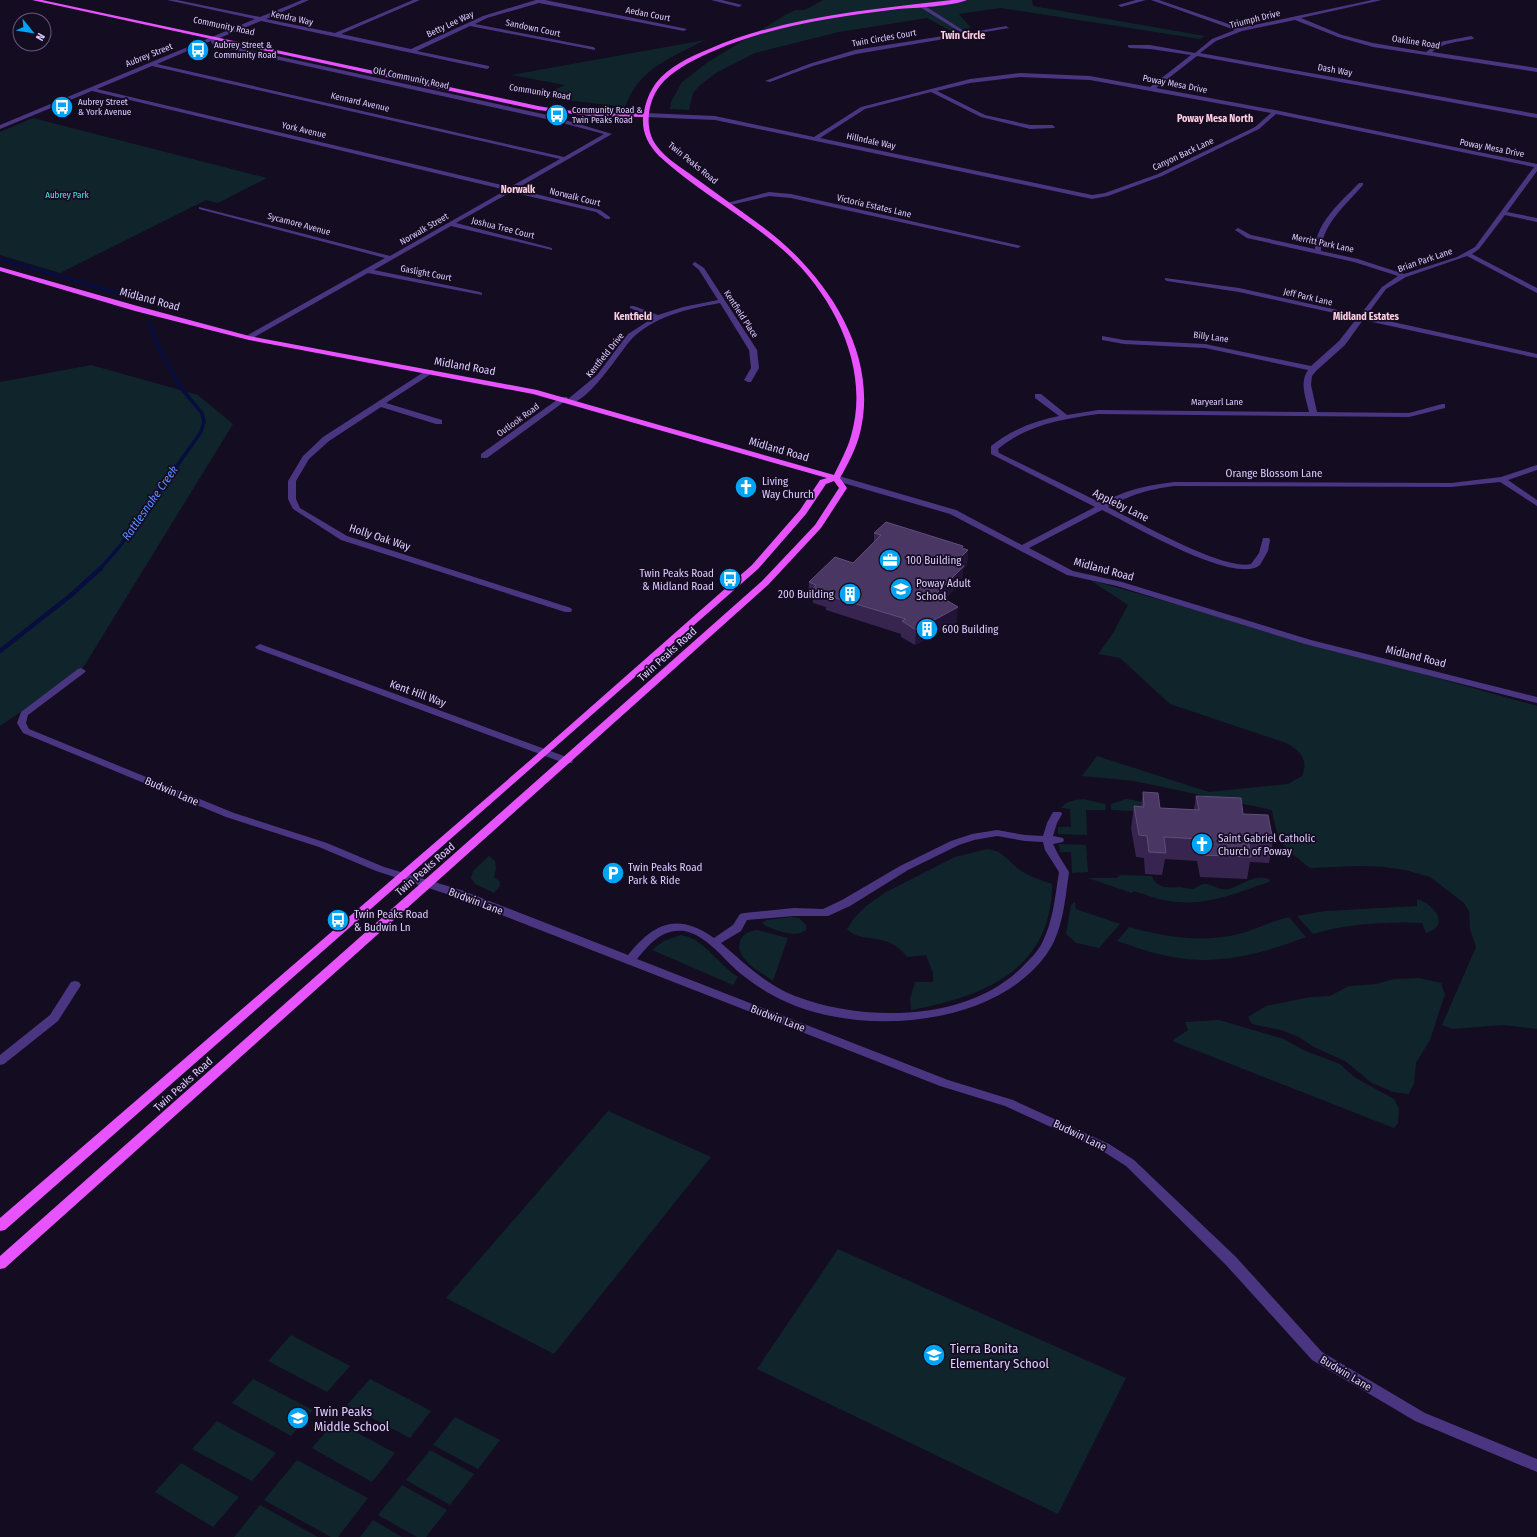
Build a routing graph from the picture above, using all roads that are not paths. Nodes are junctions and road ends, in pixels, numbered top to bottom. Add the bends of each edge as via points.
1 (35, 0) edge
2 (60, 0) edge
3 (170, 0) edge
4 (306, 0) edge
5 (417, 0) edge
6 (540, 0) edge
7 (714, 0) edge
8 (964, 0) edge
9 (1143, 0) edge
10 (1154, 0) edge
11 (1379, 0) edge
12 (739, 5) dead end
13 (1121, 5) dead end
14 (922, 6) junction
15 (1296, 18) junction
16 (260, 19) junction
17 (469, 24) junction
18 (1006, 28) dead end
19 (684, 29) dead end
20 (1240, 30) junction
21 (966, 34) junction
22 (222, 35) junction
23 (335, 35) junction
24 (214, 38) junction
25 (1471, 38) dead end
26 (1130, 46) dead end
27 (593, 50) dead end
28 (412, 51) junction
29 (1428, 53) junction
30 (1194, 54) junction
31 (150, 64) junction
32 (487, 67) dead end
33 (1537, 70) edge
34 (768, 81) dead end
35 (91, 89) junction
36 (1152, 89) junction
37 (931, 90) junction
38 (1274, 112) junction
39 (645, 115) junction
40 (1537, 116) edge
41 (0, 127) edge
42 (1052, 127) dead end
43 (609, 134) joint
44 (816, 138) junction
45 (566, 159) junction
46 (1537, 166) edge
47 (1361, 184) dead end
48 (512, 189) junction
49 (1092, 197) joint
50 (726, 204) junction
51 (201, 208) dead end
52 (1504, 214) junction
53 (608, 218) dead end
54 (1537, 220) edge
55 (451, 224) junction
56 (1238, 230) dead end
57 (1018, 246) dead end
58 (550, 249) dead end
59 (1318, 252) junction
60 (1467, 254) junction
61 (391, 258) junction
62 (695, 264) dead end
63 (0, 269) edge
64 (368, 271) junction
65 (1404, 276) junction
66 (1167, 279) dead end
67 (1537, 291) edge
68 (480, 294) dead end
69 (722, 301) junction
70 (632, 307) dead end
71 (657, 317) junction
72 (1362, 318) junction
73 (249, 338) junction
74 (1105, 338) dead end
75 (1537, 356) edge
76 (1313, 369) junction
77 (430, 372) junction
78 (748, 380) dead end
79 (1038, 396) dead end
80 (567, 400) junction
81 (380, 404) junction
82 (1442, 406) dead end
83 (1313, 413) junction
84 (1064, 416) junction
85 (439, 422) dead end
86 (997, 444) joint
87 (484, 456) dead end
88 (1537, 466) edge
89 (836, 478) junction
90 (1502, 479) junction
91 (1537, 504) edge
92 (1101, 507) junction
93 (1266, 540) dead end
94 (1022, 548) junction
95 (568, 610) dead end
96 (260, 648) dead end
97 (81, 671) dead end
98 (1537, 700) edge
99 (545, 752) junction
100 (568, 760) junction
101 (1057, 814) dead end
102 (1047, 839) junction
103 (1058, 840) dead end
104 (401, 875) junction
105 (429, 884) junction
106 (714, 943) junction
107 (630, 960) junction
108 (75, 985) dead end
109 (0, 1061) edge
110 (0, 1226) edge
111 (0, 1264) edge
112 (1537, 1466) edge

1 - 24 main road, Community Road
2 - 22 main road, Community Road
3 - 16 street, Kendra Way
4 - 16 street, Aubrey Street
5 - 23 street
6 - 17 street, Betty Lee Way
6 - 19 street, Aedan Court
7 - 12 street
8 - 14 main road, Twin Peaks Road
9 - 13 street
10 - 20 street
11 - 15 street, Triumph Drive
14 - 21 street
14 - 39 main road, Twin Peaks Road via 795,24 765,30 726,43 689,60 662,81 655,90
15 - 20 street, Triumph Drive
15 - 29 street, Oakline Road via 1353,40
16 - 22 street, Aubrey Street
16 - 23 street, Kendra Way
17 - 27 street, Sandown Court
17 - 28 street, Betty Lee Way
18 - 21 street, Twin Circles Court
20 - 30 street, Triumph Drive via 1214,40
21 - 34 street, Twin Circles Court via 855,52
22 - 24 street, Aubrey Street
22 - 39 main road, Community Road via 507,97
23 - 28 street, Kendra Way
24 - 31 street, Aubrey Street
24 - 39 main road, Community Road via 538,108 617,117
24 - 43 street, Old Community Road via 214,44 552,118
25 - 29 street via 1441,44
26 - 30 street, Dash Way
28 - 32 street, Kendra Way
29 - 33 street, Oakline Road
30 - 36 street, Triumph Drive
30 - 40 street, Dash Way
31 - 35 street, Aubrey Street
31 - 45 street, Kennard Avenue
35 - 41 street, Aubrey Street
35 - 48 street, York Avenue
36 - 37 street, Poway Mesa Drive via 1090,78 1020,75 970,81
36 - 38 street, Poway Mesa Drive
37 - 42 street via 983,116 1030,126
37 - 44 street, Poway Mesa Drive via 863,108
38 - 46 street, Poway Mesa Drive
38 - 49 street, Canyon Back Lane via 1257,128 1240,137 1160,174 1106,195
39 - 44 street, Hillndale Way via 729,120
39 - 50 main road, Twin Peaks Road via 648,136 654,146
43 - 45 street, Norwalk Street
44 - 49 street, Hillndale Way
45 - 48 street, Norwalk Street
46 - 52 street, Brian Park Lane
47 - 59 street via 1321,231
48 - 53 street, Norwalk Court via 598,211
48 - 55 street, Norwalk Street
50 - 57 street, Victoria Estates Lane via 769,194 791,196
50 - 89 main road, Twin Peaks Road via 786,249 817,281 850,340 858,378 857,430
51 - 61 street, Sycamore Avenue
52 - 54 street
52 - 60 street, Brian Park Lane via 1477,248
55 - 58 street, Joshua Tree Court
55 - 61 street, Norwalk Street
56 - 59 street, Merritt Park Lane via 1249,237
59 - 65 street, Merritt Park Lane via 1356,260
60 - 65 street, Brian Park Lane
60 - 67 street
61 - 64 street, Norwalk Street
62 - 69 street, Kentfield Place via 702,269
63 - 73 main road, Midland Road
64 - 68 street, Gaslight Court
64 - 73 street, Norwalk Street
65 - 72 street, Brian Park Lane via 1384,288
66 - 72 street, Jeff Park Lane via 1239,290
69 - 71 street, Kentfield Drive
69 - 78 street, Kentfield Place via 753,350 754,368
70 - 71 street
71 - 80 street, Kentfield Drive via 630,337 596,381
72 - 75 street, Jeff Park Lane
72 - 76 street, Brian Park Lane via 1342,343
73 - 77 main road, Midland Road
74 - 76 street, Billy Lane via 1124,342 1205,346
76 - 83 street via 1308,376 1307,385
77 - 80 main road, Midland Road
77 - 81 street, Holly Oak Way
79 - 84 street
80 - 87 street, Outlook Road
80 - 89 main road, Midland Road
81 - 85 street
81 - 95 street, Holly Oak Way via 326,439 306,458 292,480 292,499 297,509 344,538
82 - 83 street, Maryearl Lane via 1428,412 1409,415
83 - 84 street, Maryearl Lane via 1098,412
84 - 86 street, Maryearl Lane via 1010,436
86 - 92 street, Appleby Lane via 994,448 995,454
88 - 90 street, Orange Blossom Lane
89 - 94 street, Midland Road via 953,512
89 - 99 main road, Twin Peaks Road via 823,482 803,512 755,566
89 - 100 main road, Twin Peaks Road via 842,490 816,529 793,555
90 - 91 street
90 - 92 street, Orange Blossom Lane via 1451,485 1174,484 1144,488
92 - 93 street, Appleby Lane via 1187,549 1237,567 1252,567 1257,563 1266,548
92 - 94 street, Orange Blossom Lane
94 - 98 street, Midland Road via 1070,573 1118,584 1308,642
96 - 99 street, Kent Hill Way
97 - 104 street, Budwin Lane via 24,714 21,725 26,731 230,815 323,845
99 - 100 street, Kent Hill Way
99 - 104 main road, Twin Peaks Road
100 - 105 main road, Twin Peaks Road
101 - 102 street via 1049,827
102 - 103 street
102 - 106 street via 997,833 972,837 904,868 846,903 824,913 794,912 744,917 737,928
102 - 106 street via 1051,855 1064,872 1054,926 1047,945 1018,978 979,1000 917,1016 855,1016 822,1009 790,998 747,973
104 - 105 street, Budwin Lane
104 - 110 main road, Twin Peaks Road
105 - 107 street, Budwin Lane
105 - 111 main road, Twin Peaks Road
106 - 107 street via 696,931 668,927 653,934
107 - 112 street, Budwin Lane via 944,1084 1008,1103 1105,1147 1134,1167 1231,1261 1317,1356 1420,1417
108 - 109 street via 54,1018

